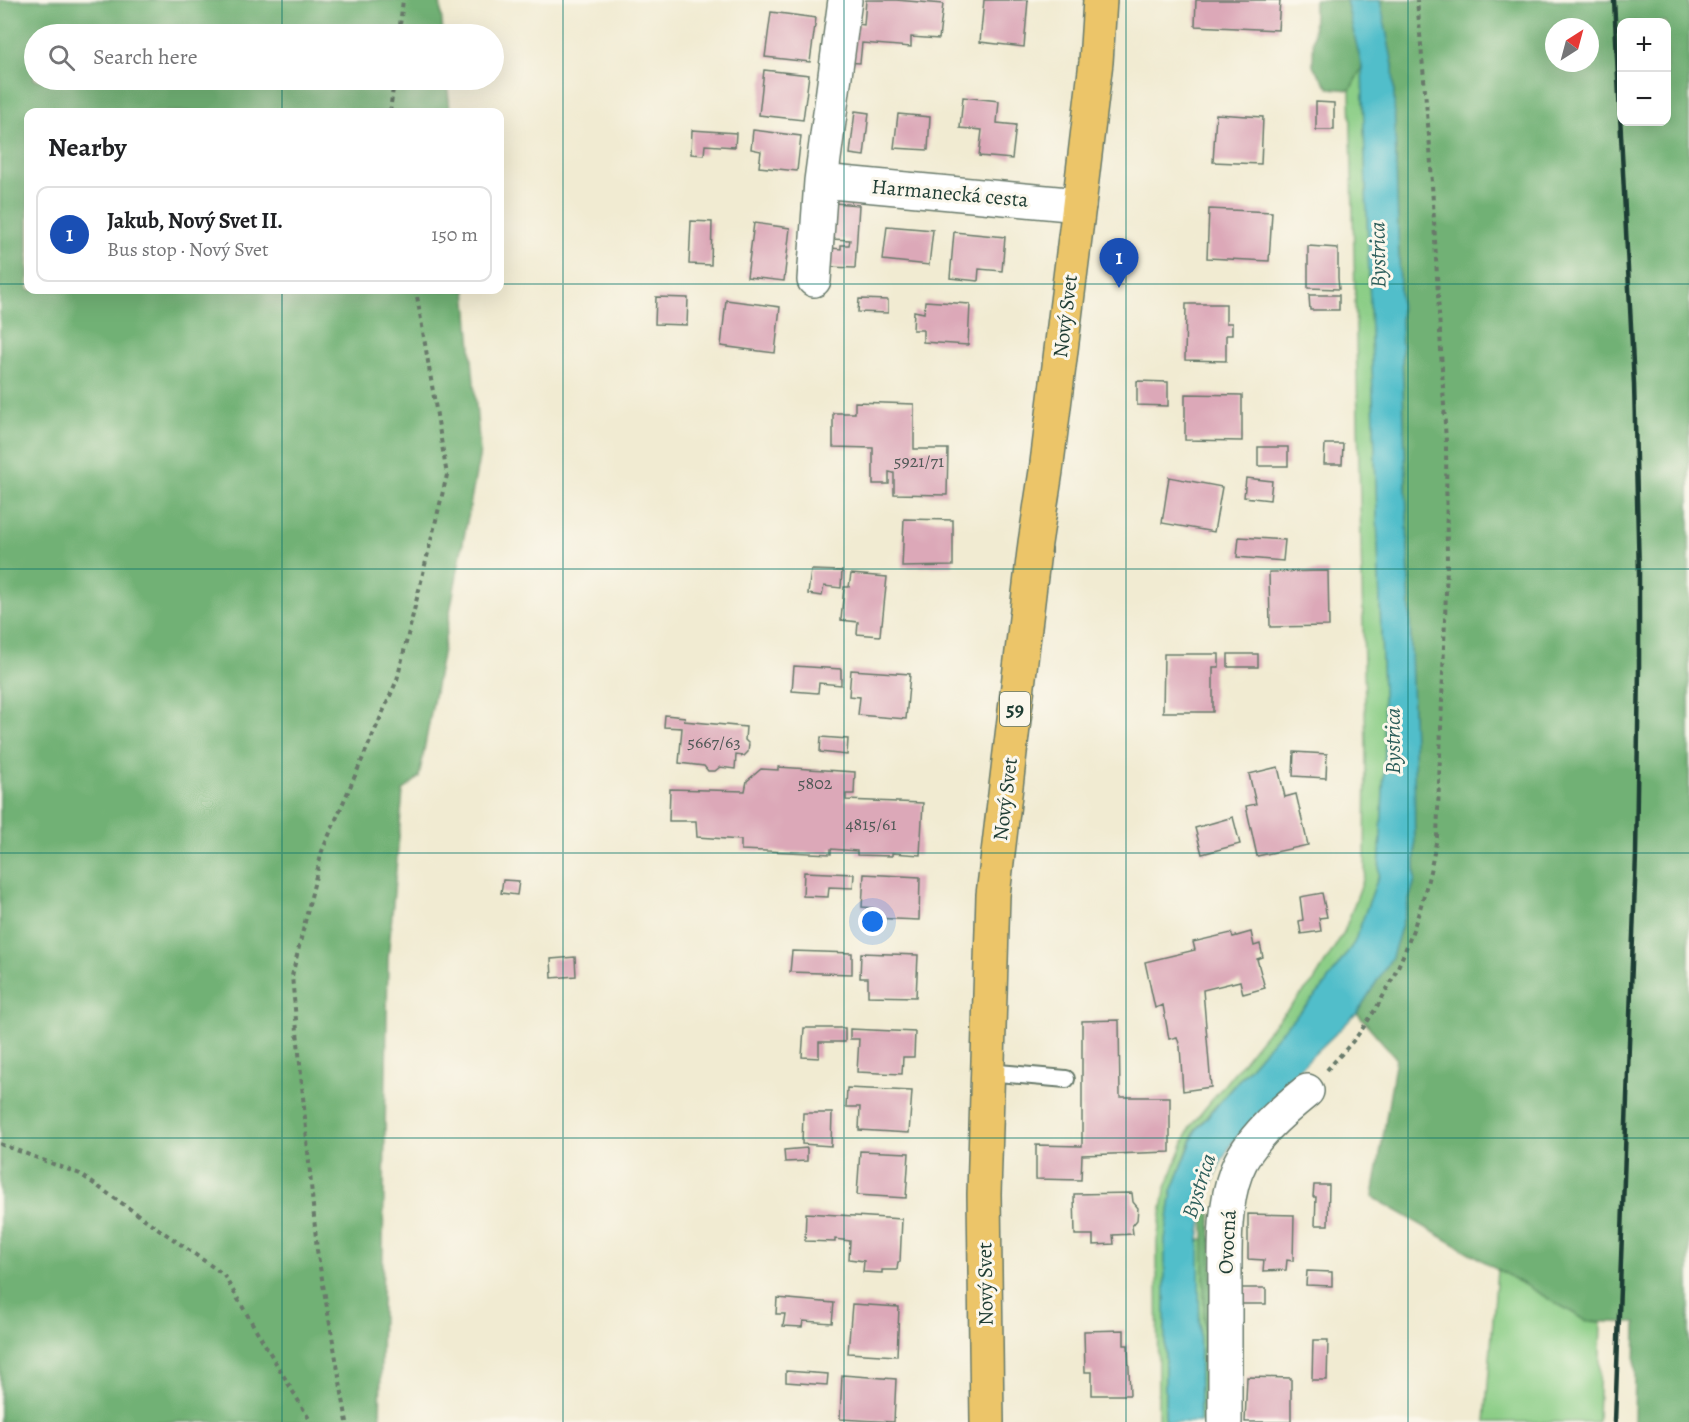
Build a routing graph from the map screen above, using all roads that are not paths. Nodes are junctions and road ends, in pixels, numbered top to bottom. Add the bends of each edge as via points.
1 (845, 0) edge
2 (1100, 0) edge
3 (821, 181) junction
4 (1079, 205) junction
5 (814, 280) dead end
6 (987, 1072) junction
7 (1066, 1079) dead end
8 (1307, 1091) road end
9 (987, 1422) edge
10 (1225, 1422) edge

1 - 3 street
2 - 4 main road, Nový Svet / 59
3 - 4 street, Harmanecká cesta
3 - 5 street
4 - 6 main road, Nový Svet / 59 via 993,896
6 - 7 lane
6 - 9 main road, Nový Svet / 59
8 - 10 street, Ovocná via 1249,1147 1230,1190 1225,1240

